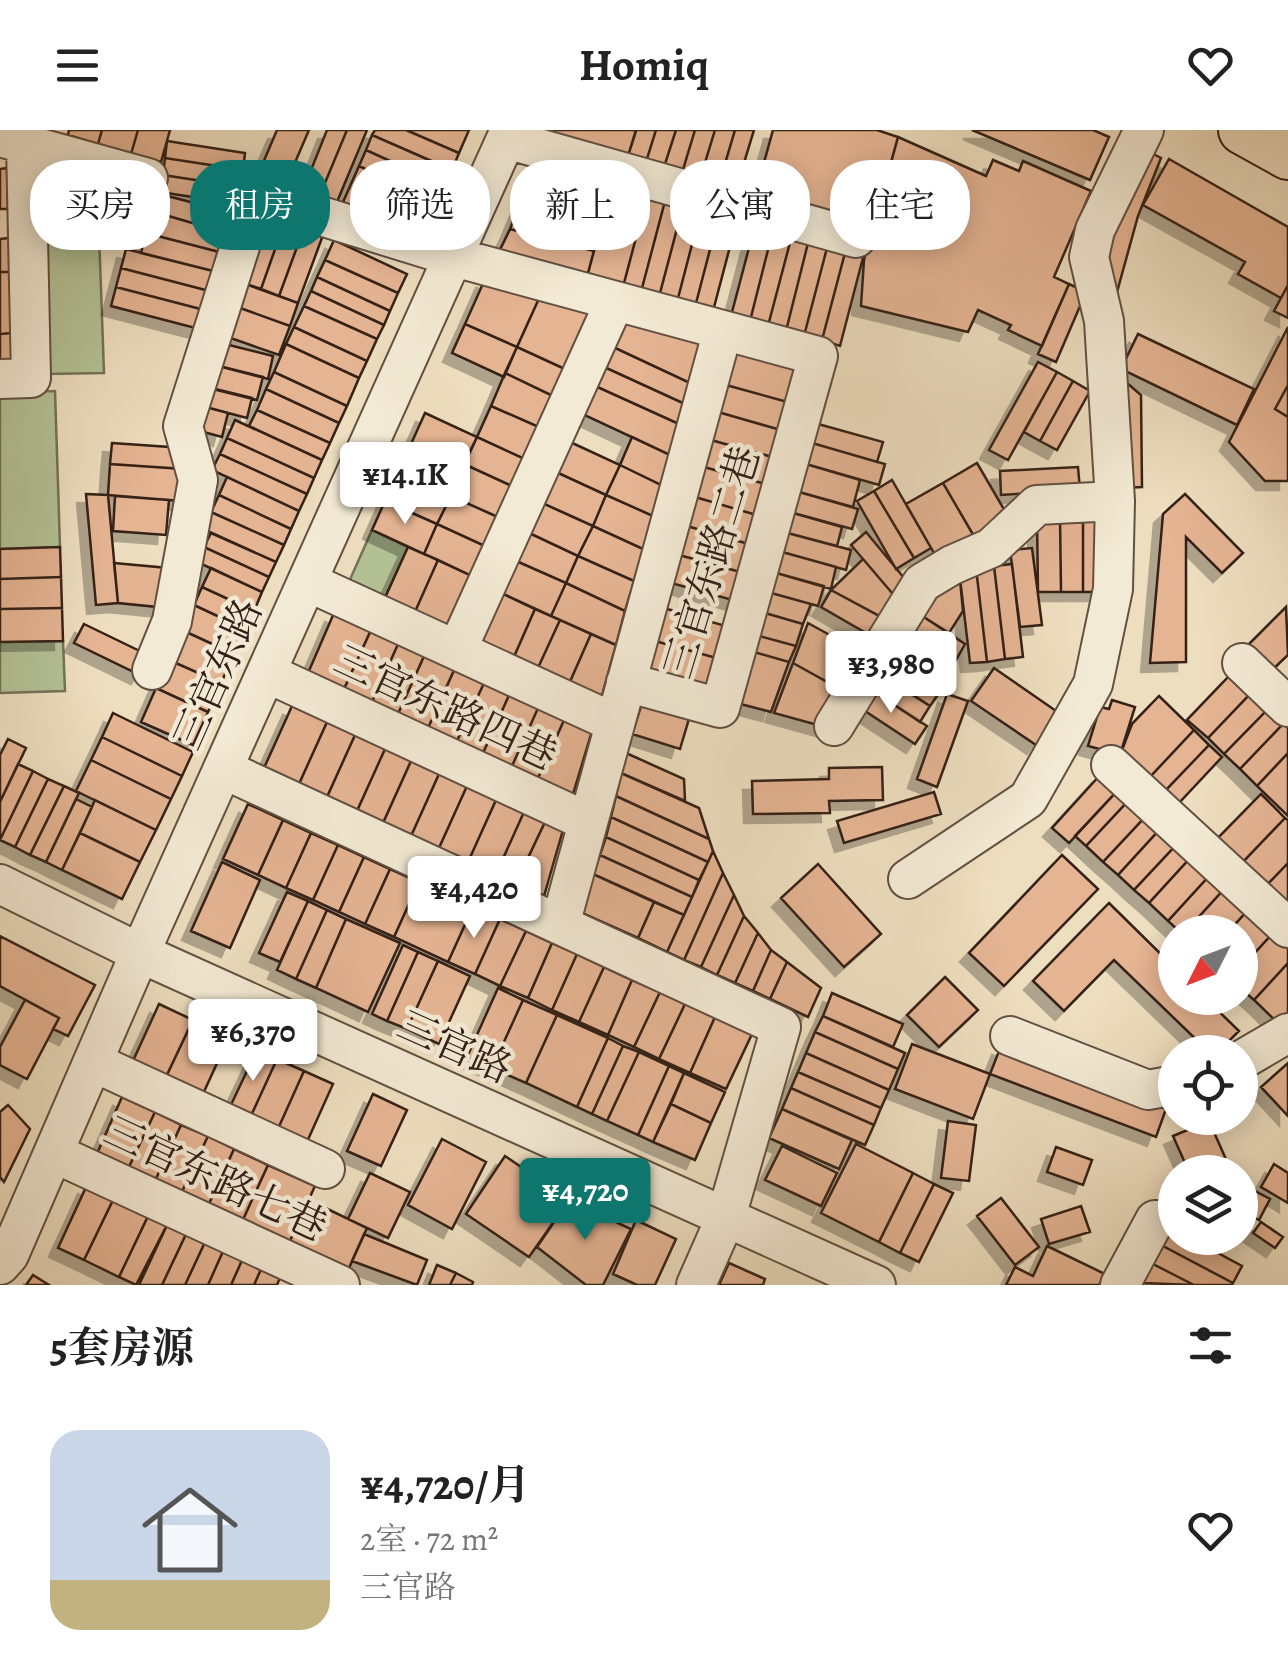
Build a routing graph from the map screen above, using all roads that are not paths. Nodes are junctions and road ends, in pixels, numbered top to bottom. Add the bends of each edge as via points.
1 (1144, 130) edge
2 (1243, 130) edge
3 (508, 135) edge
4 (13, 140) edge
5 (1288, 155) edge
6 (84, 160) edge
7 (830, 230) edge
8 (454, 257) junction
9 (616, 301) junction
10 (723, 330) junction
11 (16, 379) edge
12 (1115, 501) junction
13 (308, 582) junction
14 (457, 650) junction
15 (1242, 663) dead end
16 (152, 670) dead end
17 (267, 673) junction
18 (626, 682) junction
19 (1288, 707) edge
20 (616, 723) junction
21 (834, 726) dead end
22 (1111, 765) dead end
23 (223, 770) junction
24 (588, 822) junction
25 (908, 879) dead end
26 (0, 884) edge
27 (560, 925) junction
28 (1288, 928) edge
29 (140, 953) junction
30 (1286, 1035) edge
31 (1010, 1036) dead end
32 (1258, 1051) edge
33 (93, 1062) junction
34 (1158, 1088) edge
35 (54, 1153) junction
36 (324, 1169) dead end
37 (726, 1217) junction
38 (1155, 1220) dead end
39 (5, 1260) edge
40 (340, 1285) edge
41 (696, 1285) edge
42 (876, 1285) edge
43 (1120, 1285) edge

1 - 12 street via 1094,230 1089,256 1104,322
2 - 5 main road
3 - 7 street
3 - 8 street, 三官东路
4 - 6 street
4 - 11 street
8 - 9 street
8 - 13 street, 三官东路
8 - 16 street via 256,196 183,426 198,480 172,621
9 - 10 street
9 - 14 street
10 - 18 street, 三官东路二巷
10 - 18 street, 三官东路二巷 via 818,356 720,708
12 - 21 street via 1037,505 992,548 922,583
12 - 25 street via 1113,589 1093,684 1028,799
13 - 14 street
13 - 17 street, 三官东路
14 - 20 street
15 - 19 street
17 - 23 street, 三官东路
17 - 24 street, 三官东路四巷
18 - 20 street, 三官东路二巷
20 - 24 street, 三官东路二巷
22 - 28 street
23 - 27 street
23 - 29 street, 三官东路
24 - 27 street, 三官东路二巷
26 - 29 street, 三官路
27 - 37 street via 781,1027
29 - 33 street, 三官东路
29 - 37 street, 三官路
30 - 32 street
31 - 34 street via 1148,1090
33 - 35 street, 三官东路
33 - 36 street
35 - 39 street, 三官东路
35 - 40 street, 三官东路七巷
37 - 41 street
37 - 42 street, 三官路
38 - 43 street

